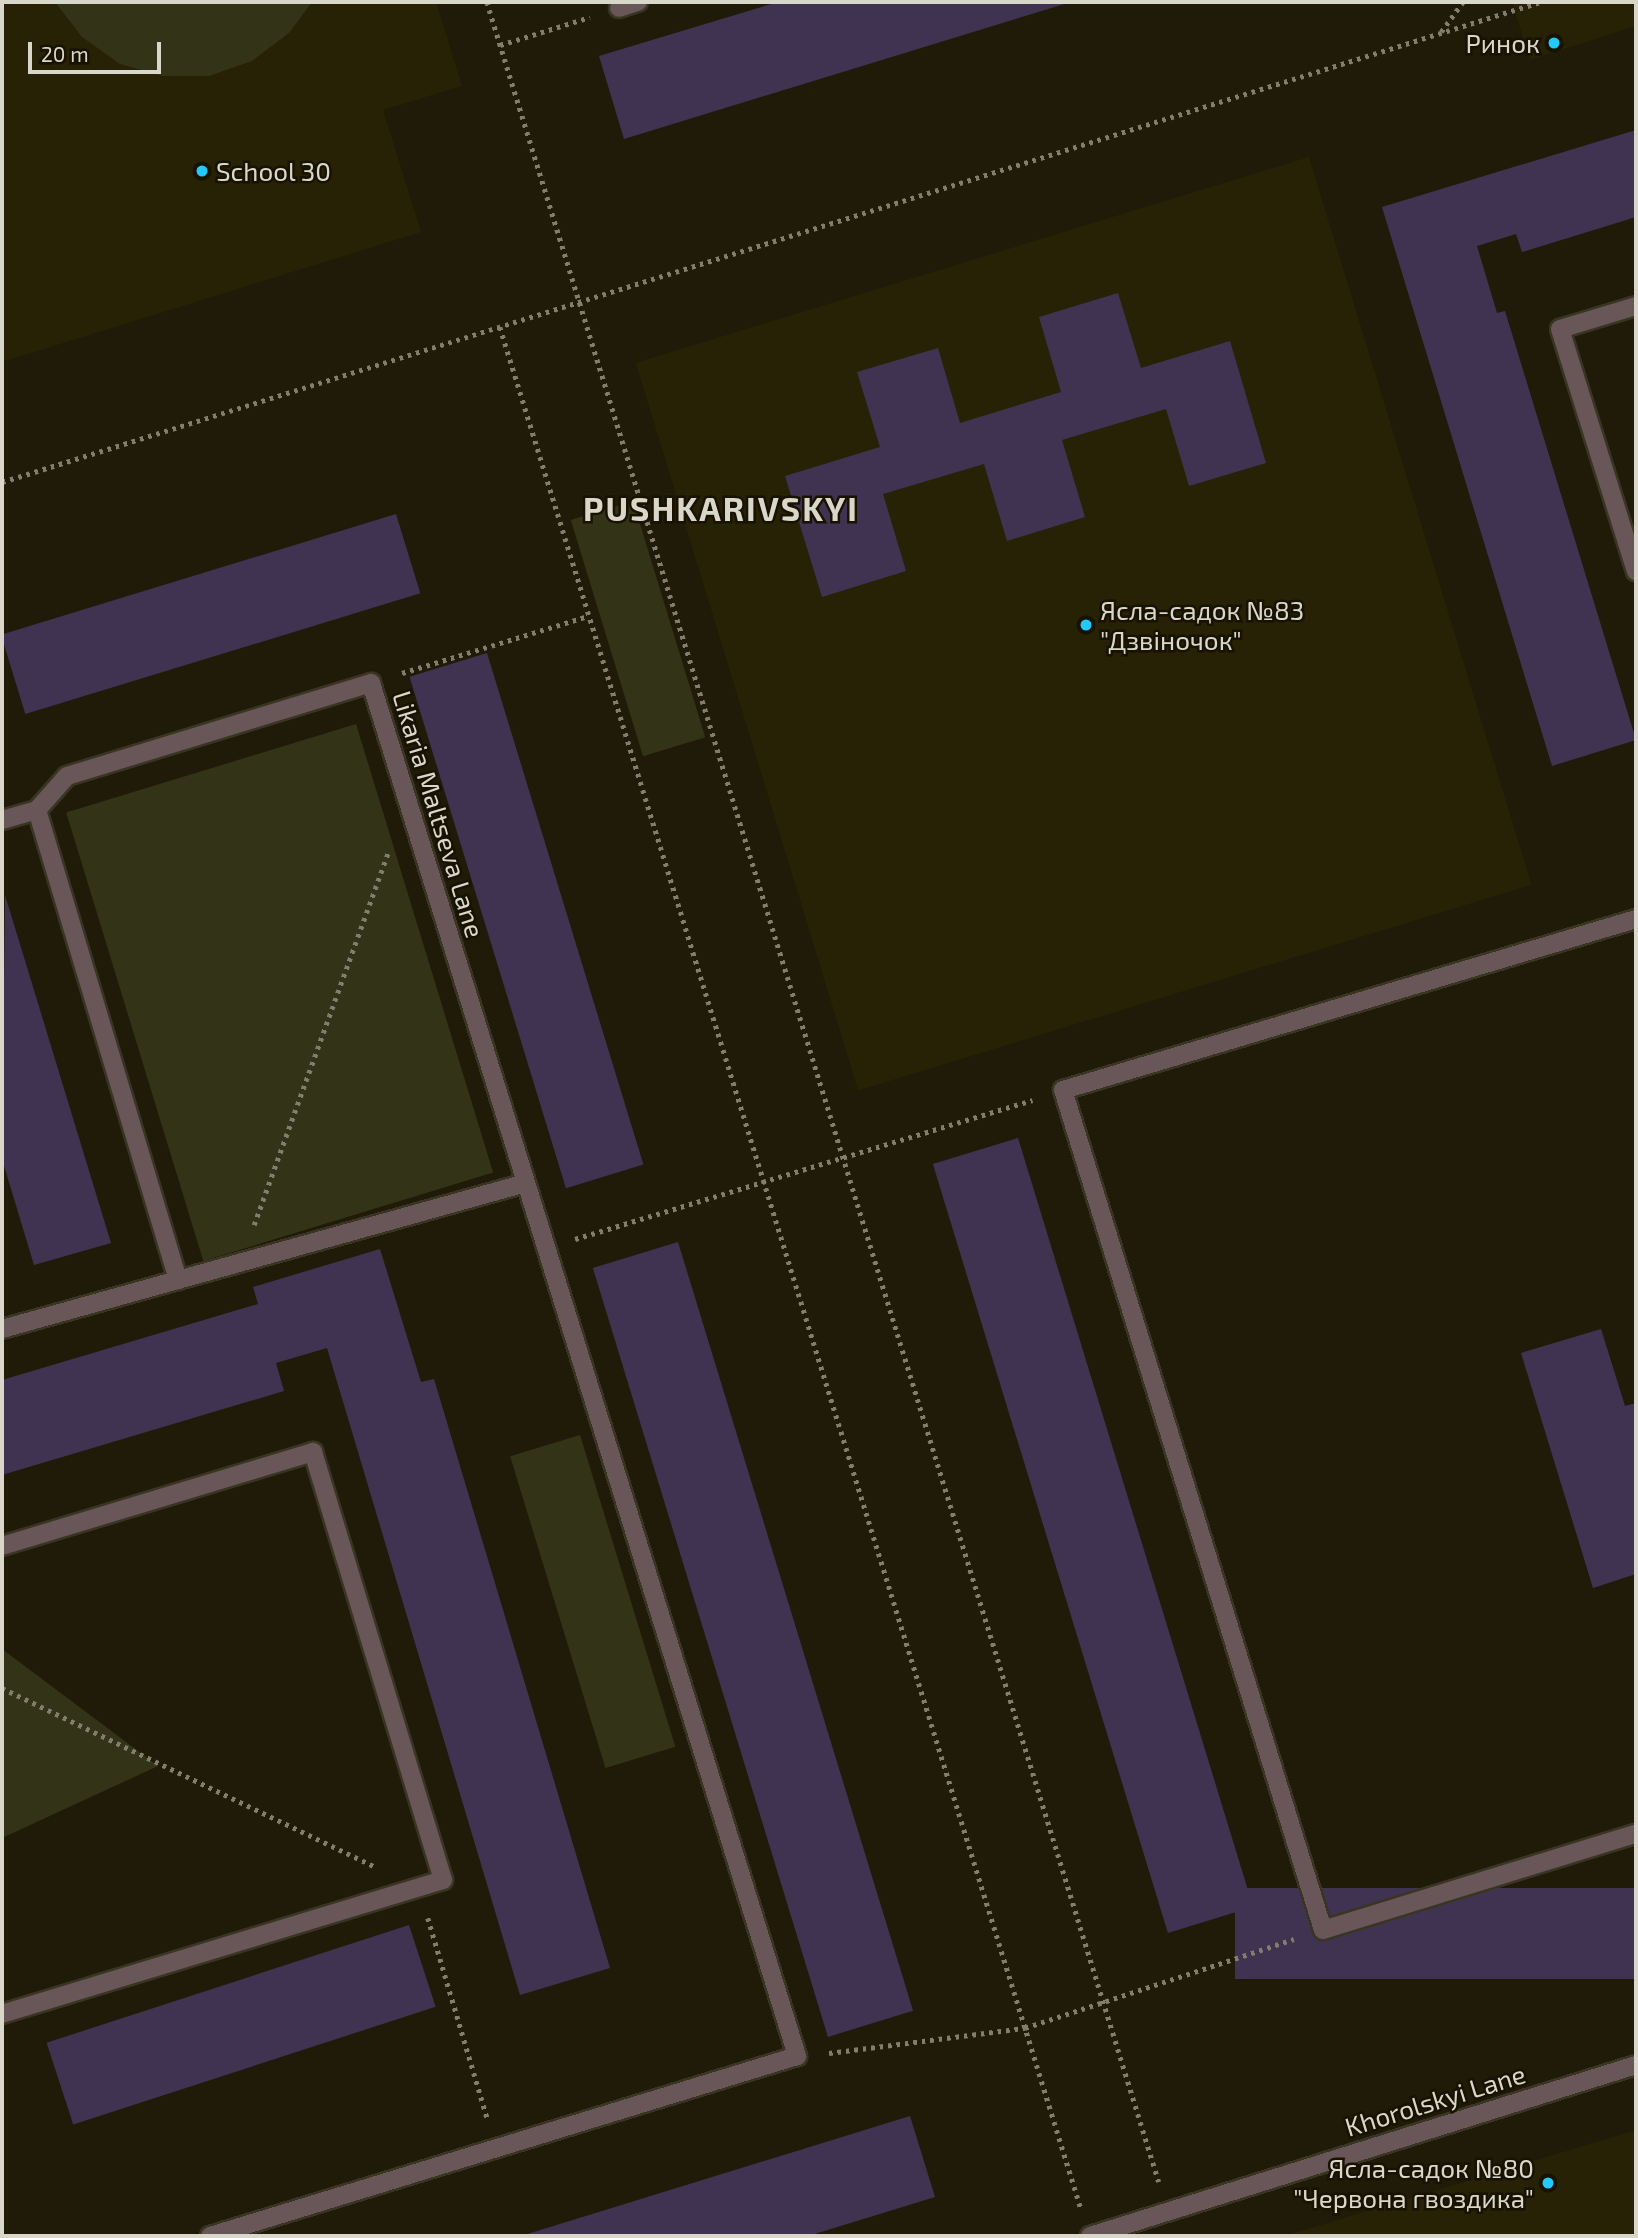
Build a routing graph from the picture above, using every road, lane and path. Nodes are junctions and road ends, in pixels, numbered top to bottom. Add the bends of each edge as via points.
1 (487, 2) edge
2 (638, 2) edge
3 (1463, 2) edge
4 (1540, 2) edge
5 (619, 8) joint
6 (1440, 33) junction
7 (500, 45) junction
8 (580, 302) junction
9 (1636, 306) edge
10 (500, 327) junction
11 (2, 482) edge
12 (1636, 571) edge
13 (589, 616) junction
14 (371, 683) junction
15 (407, 799) junction
16 (37, 810) junction
17 (2, 820) edge
18 (1636, 919) edge
19 (1063, 1090) junction
20 (843, 1157) junction
21 (764, 1182) junction
22 (526, 1183) junction
23 (546, 1248) junction
24 (240, 1262) junction
25 (178, 1280) junction
26 (2, 1329) edge
27 (2, 1546) edge
28 (2, 1688) edge
29 (1636, 1834) edge
30 (419, 1888) junction
31 (1323, 1930) junction
32 (1104, 2002) junction
33 (2, 2014) edge
34 (1026, 2028) junction
35 (797, 2056) junction
36 (1636, 2066) edge
37 (497, 2148) junction
38 (1168, 2211) junction
39 (210, 2236) edge
40 (1090, 2236) edge

1 - 7 path
2 - 5 street
3 - 6 path
4 - 6 path
5 - 7 path
6 - 8 path
7 - 8 path
8 - 10 path
8 - 20 path
9 - 12 street via 1560,329
10 - 11 path
10 - 13 path
13 - 14 path
13 - 21 path
14 - 15 street, Likaria Maltseva Lane
14 - 16 street, Likaria Maltseva Lane via 67,776
15 - 22 street, Likaria Maltseva Lane
15 - 24 path
16 - 17 street
16 - 25 street
18 - 19 street
19 - 20 path
19 - 31 street
20 - 21 path
20 - 32 path
21 - 23 path
21 - 34 path
22 - 23 street, Likaria Maltseva Lane
22 - 24 street
23 - 35 street, Likaria Maltseva Lane
24 - 25 street
25 - 26 street
27 - 30 street via 313,1452 443,1880
28 - 30 path
29 - 31 street
30 - 33 street
30 - 37 path
31 - 32 path
32 - 34 path
32 - 38 path
34 - 35 path
34 - 40 path
35 - 37 street
36 - 38 street, Khorolskyi Lane
37 - 39 street
38 - 40 street, Khorolskyi Lane

